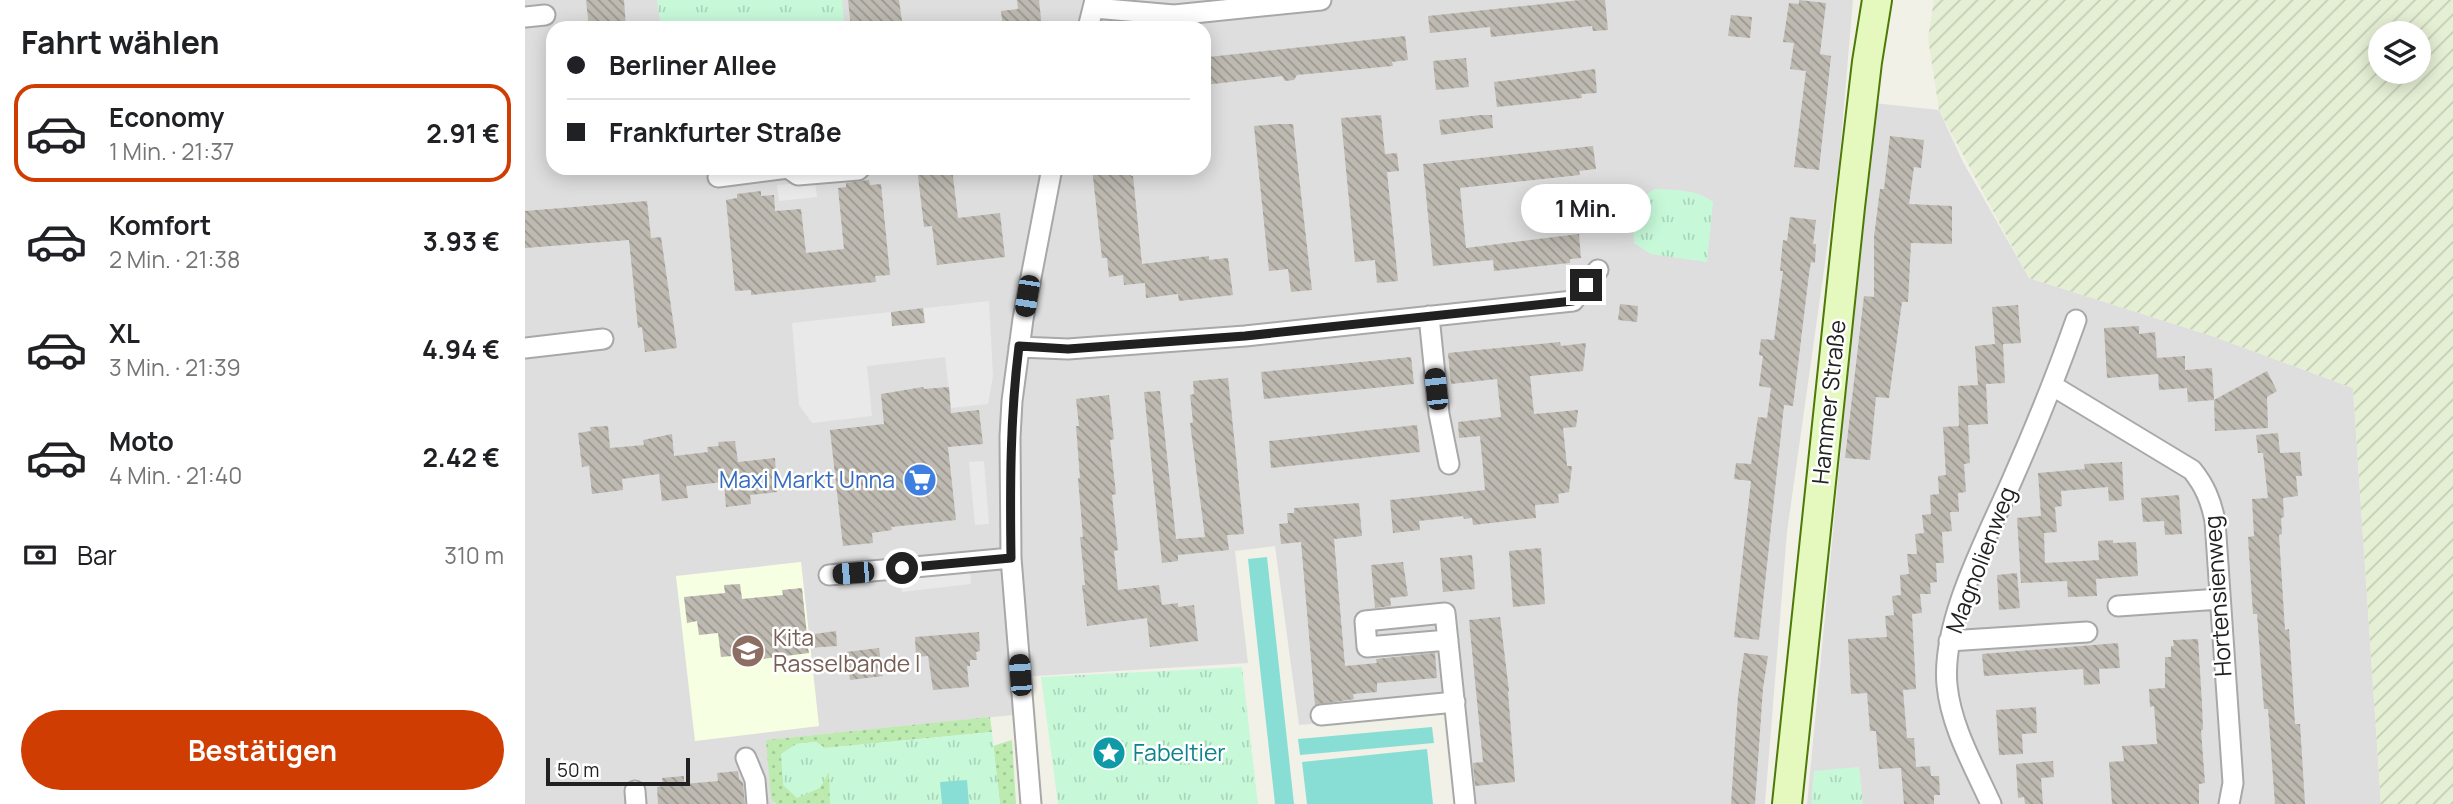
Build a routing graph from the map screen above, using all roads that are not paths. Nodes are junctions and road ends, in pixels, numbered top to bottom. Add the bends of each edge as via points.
1 (1321, 0) edge
2 (1877, 0) edge
3 (1094, 4) edge
4 (545, 15) dead end
5 (525, 17) edge
6 (1090, 21) edge
7 (734, 175) edge
8 (1051, 175) edge
9 (718, 177) dead end
10 (1598, 270) dead end
11 (1429, 316) junction
12 (2076, 320) dead end
13 (603, 339) dead end
14 (1019, 346) junction
15 (525, 348) edge
16 (2053, 386) junction
17 (1449, 464) dead end
18 (1011, 558) junction
19 (829, 575) dead end
20 (2220, 598) junction
21 (2118, 606) dead end
22 (2087, 632) dead end
23 (1448, 640) dead end
24 (1949, 641) junction
25 (1455, 702) junction
26 (1321, 715) dead end
27 (746, 758) dead end
28 (757, 804) edge
29 (1031, 804) edge
30 (1465, 804) edge
31 (1787, 804) edge
32 (1991, 804) edge
33 (2229, 804) edge

1 - 3 street via 1174,15
2 - 31 main road, Hammer Straße via 1850,207
3 - 6 street
4 - 5 street
7 - 9 street
8 - 14 street
10 - 11 street via 1573,301
11 - 14 street via 1116,347
11 - 17 street
12 - 16 street, Magnolienweg
13 - 15 street
14 - 18 street via 1010,437
16 - 20 street, Hortensienweg via 2192,470 2203,483 2215,522
16 - 24 street, Magnolienweg via 1975,565
18 - 19 street
18 - 29 street
20 - 21 street
20 - 33 street, Hortensienweg via 2233,783
22 - 24 street
23 - 25 street
24 - 32 street, Magnolienweg via 1947,684 1952,712
25 - 26 street
25 - 30 street
27 - 28 street via 755,780

